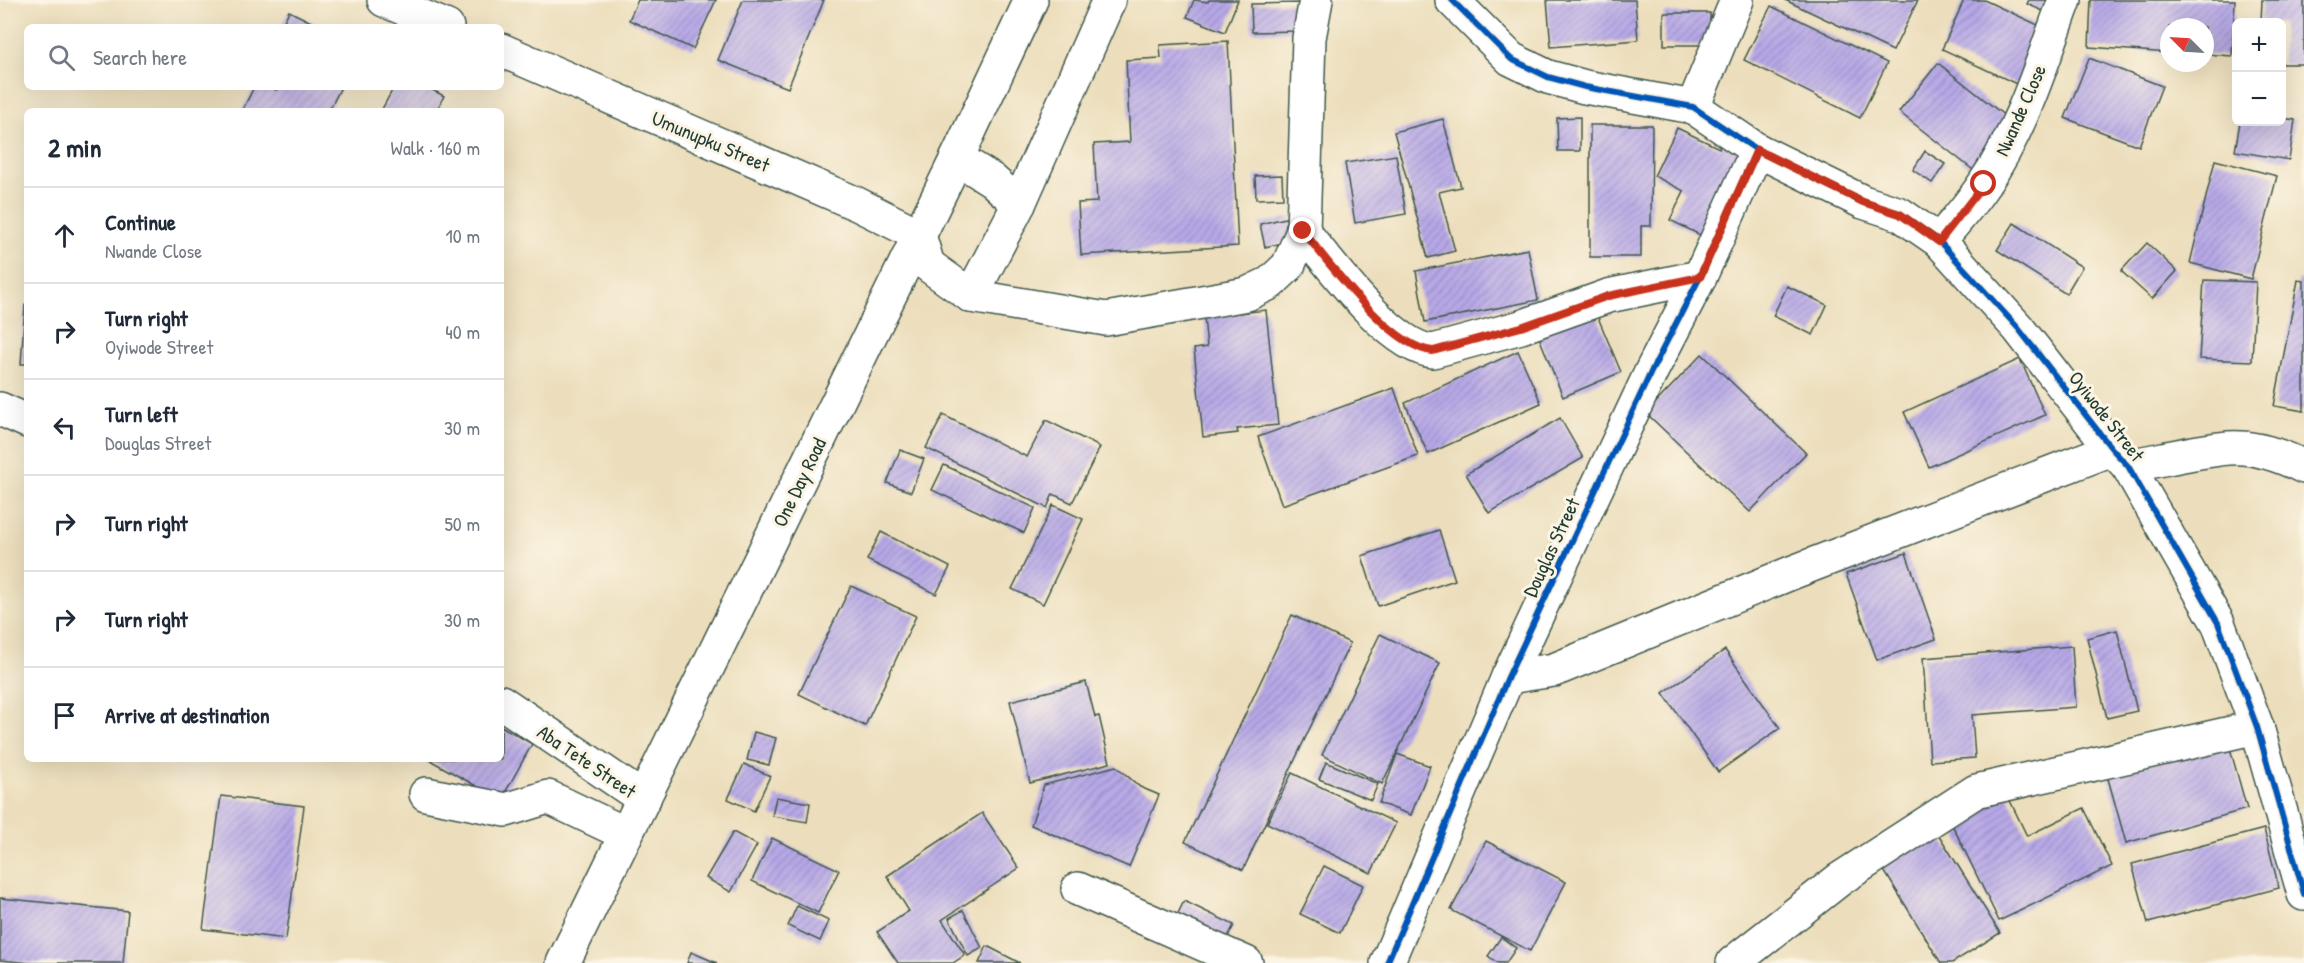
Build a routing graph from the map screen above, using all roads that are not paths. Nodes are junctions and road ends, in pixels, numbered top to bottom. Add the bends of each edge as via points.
1 (384, 0) edge
2 (1031, 0) edge
3 (1110, 0) edge
4 (1316, 0) edge
5 (1452, 0) edge
6 (1737, 0) edge
7 (2065, 0) edge
8 (440, 24) edge
9 (504, 51) edge
10 (1693, 108) junction
11 (1757, 150) junction
12 (957, 158) junction
13 (1019, 204) junction
14 (1303, 231) junction
15 (920, 235) junction
16 (1939, 242) junction
17 (1700, 277) junction
18 (971, 296) junction
19 (0, 409) edge
20 (24, 420) edge
21 (2120, 458) junction
22 (2304, 467) edge
23 (1508, 677) junction
24 (504, 704) edge
25 (2258, 727) junction
26 (426, 794) dead end
27 (644, 799) junction
28 (626, 834) junction
29 (2299, 858) edge
30 (1078, 889) dead end
31 (2304, 894) edge
32 (563, 963) edge
33 (1246, 963) edge
34 (1387, 963) edge
35 (1733, 963) edge

1 - 8 street
2 - 12 street, One Day Road
3 - 13 street
4 - 14 street via 1309,38
5 - 10 street via 1511,59 1548,77
6 - 10 street
7 - 16 street, Nwande Close via 2007,144 1984,184
9 - 15 street, Umunupku Street
10 - 11 street, Oyiwode Street
11 - 16 street, Oyiwode Street via 1863,202 1900,214
11 - 17 street, Douglas Street
12 - 13 street via 992,180
12 - 15 street, One Day Road
13 - 18 street
14 - 17 street via 1373,314 1420,350 1433,351 1521,327 1608,296
14 - 18 street via 1288,266 1270,283 1247,294 1106,319
15 - 18 street via 928,265
15 - 27 street, One Day Road
16 - 21 street, Oyiwode Street via 2018,328
17 - 23 street, Douglas Street via 1652,370
19 - 20 street
21 - 22 street via 2230,448 2255,450
21 - 23 street via 1781,578 1554,670
21 - 25 street, Oyiwode Street via 2218,623
23 - 34 street, Douglas Street
24 - 27 street, Aba Tete Street
25 - 29 street, Oyiwode Street
25 - 35 street via 1976,791 1840,879
26 - 28 street via 506,810 548,798
27 - 28 street, One Day Road
28 - 32 street, One Day Road
29 - 31 street, Oyiwode Street
30 - 33 street

